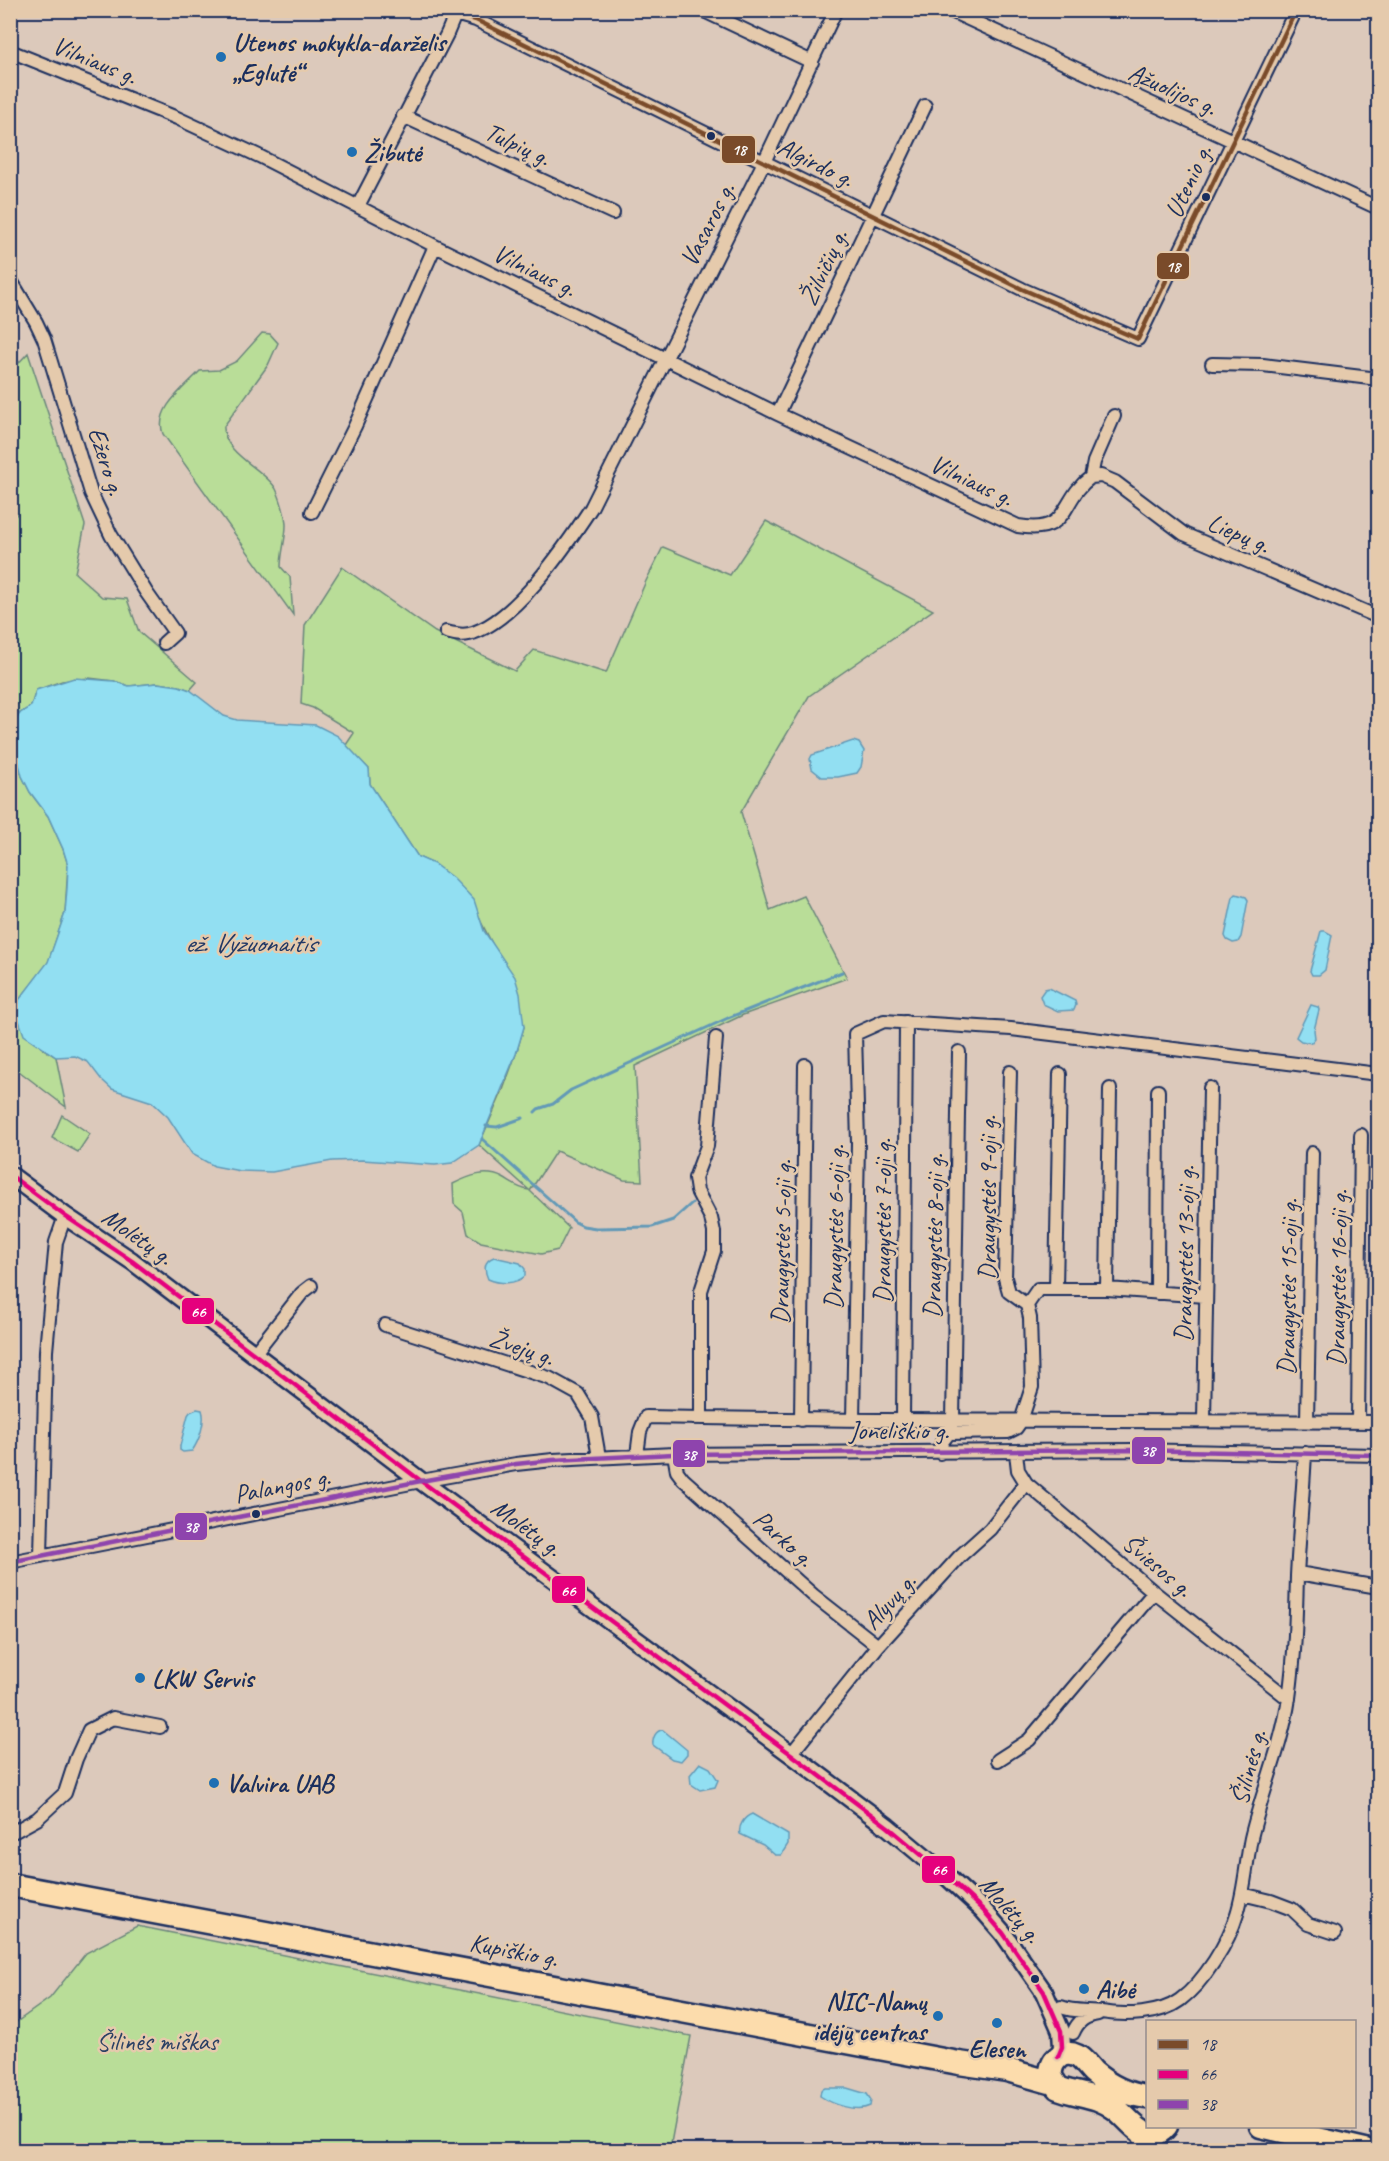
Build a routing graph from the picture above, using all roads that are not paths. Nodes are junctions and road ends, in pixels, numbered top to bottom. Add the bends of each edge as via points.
1 (441, 10) edge
2 (702, 10) edge
3 (836, 10) edge
4 (949, 10) edge
5 (1296, 10) edge
6 (456, 12) edge
7 (10, 51) edge
8 (812, 62) junction
9 (925, 106) dead end
10 (403, 116) junction
11 (1232, 140) junction
12 (764, 162) junction
13 (358, 206) junction
14 (1378, 208) edge
15 (613, 213) dead end
16 (873, 214) junction
17 (435, 246) junction
18 (10, 279) edge
19 (1138, 339) joint
20 (665, 359) junction
21 (1212, 364) dead end
22 (1378, 379) edge
23 (778, 414) junction
24 (1114, 416) dead end
25 (1091, 477) junction
26 (312, 512) dead end
27 (1378, 617) edge
28 (446, 632) dead end
29 (164, 643) dead end
30 (906, 1022) junction
31 (716, 1038) dead end
32 (959, 1052) dead end
33 (806, 1065) dead end
34 (1010, 1072) dead end
35 (1060, 1074) dead end
36 (1378, 1074) edge
37 (1210, 1088) dead end
38 (1110, 1089) dead end
39 (1158, 1091) dead end
40 (1361, 1135) dead end
41 (1312, 1153) dead end
42 (10, 1175) edge
43 (65, 1216) junction
44 (311, 1286) dead end
45 (1056, 1289) junction
46 (1107, 1289) junction
47 (1157, 1293) junction
48 (1206, 1296) junction
49 (1027, 1305) junction
50 (385, 1325) dead end
51 (254, 1354) junction
52 (701, 1418) junction
53 (801, 1420) junction
54 (853, 1420) junction
55 (903, 1420) junction
56 (953, 1420) junction
57 (1204, 1420) junction
58 (1021, 1421) junction
59 (1307, 1421) junction
60 (1358, 1422) junction
61 (1378, 1422) edge
62 (949, 1433) junction
63 (1016, 1452) junction
64 (940, 1453) junction
65 (1305, 1453) junction
66 (675, 1454) junction
67 (637, 1455) junction
68 (1378, 1455) edge
69 (599, 1457) junction
70 (421, 1481) junction
71 (1026, 1483) junction
72 (41, 1556) junction
73 (10, 1562) edge
74 (1298, 1573) junction
75 (1378, 1587) edge
76 (1154, 1592) junction
77 (878, 1646) junction
78 (1289, 1700) junction
79 (160, 1727) dead end
80 (791, 1754) junction
81 (998, 1760) dead end
82 (10, 1831) edge
83 (10, 1885) edge
84 (1242, 1894) junction
85 (1335, 1933) dead end
86 (1044, 1992) junction
87 (1061, 2007) junction
88 (1108, 2013) junction
89 (1073, 2033) junction
90 (1057, 2058) junction
91 (1082, 2060) junction
92 (1007, 2070) junction
93 (1053, 2083) junction
94 (1146, 2097) edge
95 (1137, 2128) junction
96 (1265, 2128) edge
97 (1164, 2132) edge
98 (1147, 2151) edge
99 (1365, 2151) edge

1 - 6 street, Algirdo g.
2 - 8 street
3 - 8 street, Vasaros g.
4 - 11 street, Ąžuolijos g.
5 - 11 street, Utenio g.
6 - 10 street
6 - 12 street, Algirdo g.
7 - 13 street, Vilniaus g. via 177,118
8 - 12 street, Vasaros g.
9 - 16 street, Žilvičių g.
10 - 13 street
10 - 15 street, Tulpių g.
11 - 14 street, Ąžuolijos g.
11 - 19 street, Utenio g.
12 - 16 street, Algirdo g.
12 - 20 street, Vasaros g.
13 - 17 street, Vilniaus g.
16 - 19 street, Algirdo g. via 1022,289
16 - 23 street, Žilvičių g.
17 - 20 street, Vilniaus g.
17 - 26 street
18 - 29 street, Ežero g. via 44,339 91,493 111,535 175,633
20 - 23 street, Vilniaus g.
20 - 28 street, Vasaros g. via 591,508 567,545 499,619 470,634
21 - 22 street via 1263,365
23 - 25 street, Vilniaus g. via 1018,526 1040,528 1057,521
24 - 25 street
25 - 27 street, Liepų g. via 1101,476 1115,483 1184,534
30 - 36 street via 1011,1029
30 - 54 street, Draugystės 6-oji g. via 884,1021 855,1034 858,1143
30 - 55 street, Draugystės 7-oji g.
31 - 52 street via 708,1136 695,1178 714,1232 714,1251 701,1291
32 - 56 street, Draugystės 8-oji g.
33 - 53 street, Draugystės 5-oji g.
34 - 49 street, Draugystės 9-oji g. via 1005,1278 1009,1292
35 - 45 street
37 - 48 street, Draugystės 13-oji g.
38 - 46 street
39 - 47 street
40 - 60 street, Draugystės 16-oji g.
41 - 59 street, Draugystės 15-oji g.
42 - 43 street, Molėtų g.
43 - 51 street, Molėtų g. via 132,1261
43 - 72 street via 56,1242 46,1351
44 - 51 street
45 - 46 street
45 - 49 street via 1038,1289
46 - 47 street
47 - 48 street
48 - 57 street, Draugystės 13-oji g.
49 - 58 street, Draugystės 9-oji g. via 1032,1387
50 - 69 street, Žvejų g. via 549,1378 578,1394 592,1417
51 - 70 street, Molėtų g.
52 - 53 street
52 - 67 street via 646,1417
53 - 54 street
54 - 55 street
55 - 56 street
56 - 58 street
56 - 62 street, Draugystės 8-oji g.
57 - 58 street
57 - 59 street
58 - 62 street via 1008,1432
59 - 60 street
60 - 61 street
62 - 64 street, Draugystės 8-oji g.
63 - 64 street, Joneliškio g.
63 - 65 street, Joneliškio g.
63 - 71 street via 1018,1470
64 - 66 street, Joneliškio g.
65 - 68 street, Joneliškio g.
65 - 74 street, Šilinės g.
66 - 67 street, Joneliškio g.
66 - 77 street, Parko g. via 677,1471 683,1479 813,1595
67 - 69 street, Joneliškio g.
69 - 70 street, Joneliškio g. via 516,1464
70 - 72 street, Palangos g.
70 - 80 street, Molėtų g.
71 - 76 street, Šviesos g.
71 - 77 street, Alyvų g. via 990,1529 960,1556
72 - 73 street, Palangos g.
74 - 75 street
74 - 78 street, Šilinės g.
76 - 78 street, Šviesos g.
76 - 81 street via 1029,1740
77 - 80 street, Alyvų g.
78 - 84 street, Šilinės g. via 1251,1837
79 - 82 street via 113,1718 89,1730 65,1793 37,1819
80 - 86 street, Molėtų g. via 888,1827 975,1902 1003,1933
83 - 92 highway, Kupiškio g.
84 - 85 street via 1292,1909 1308,1924
84 - 88 street, Šilinės g. via 1228,1937 1197,1983 1179,2001 1126,2015
86 - 87 street, Molėtų g.
86 - 90 street, Molėtų g. via 1061,2031 1062,2047
87 - 88 street, Šilinės g.
87 - 89 street, Molėtų g.
88 - 89 street, Šilinės g. via 1082,2019
89 - 91 street, Molėtų g.
90 - 91 highway via 1070,2054
90 - 92 highway, Kupiškio g.
90 - 93 highway via 1050,2071
91 - 94 highway via 1114,2087
92 - 93 highway, Kupiškio g.
93 - 95 highway, Kupiškio g. via 1104,2101
95 - 97 highway via 1150,2134
95 - 98 street
96 - 99 highway

